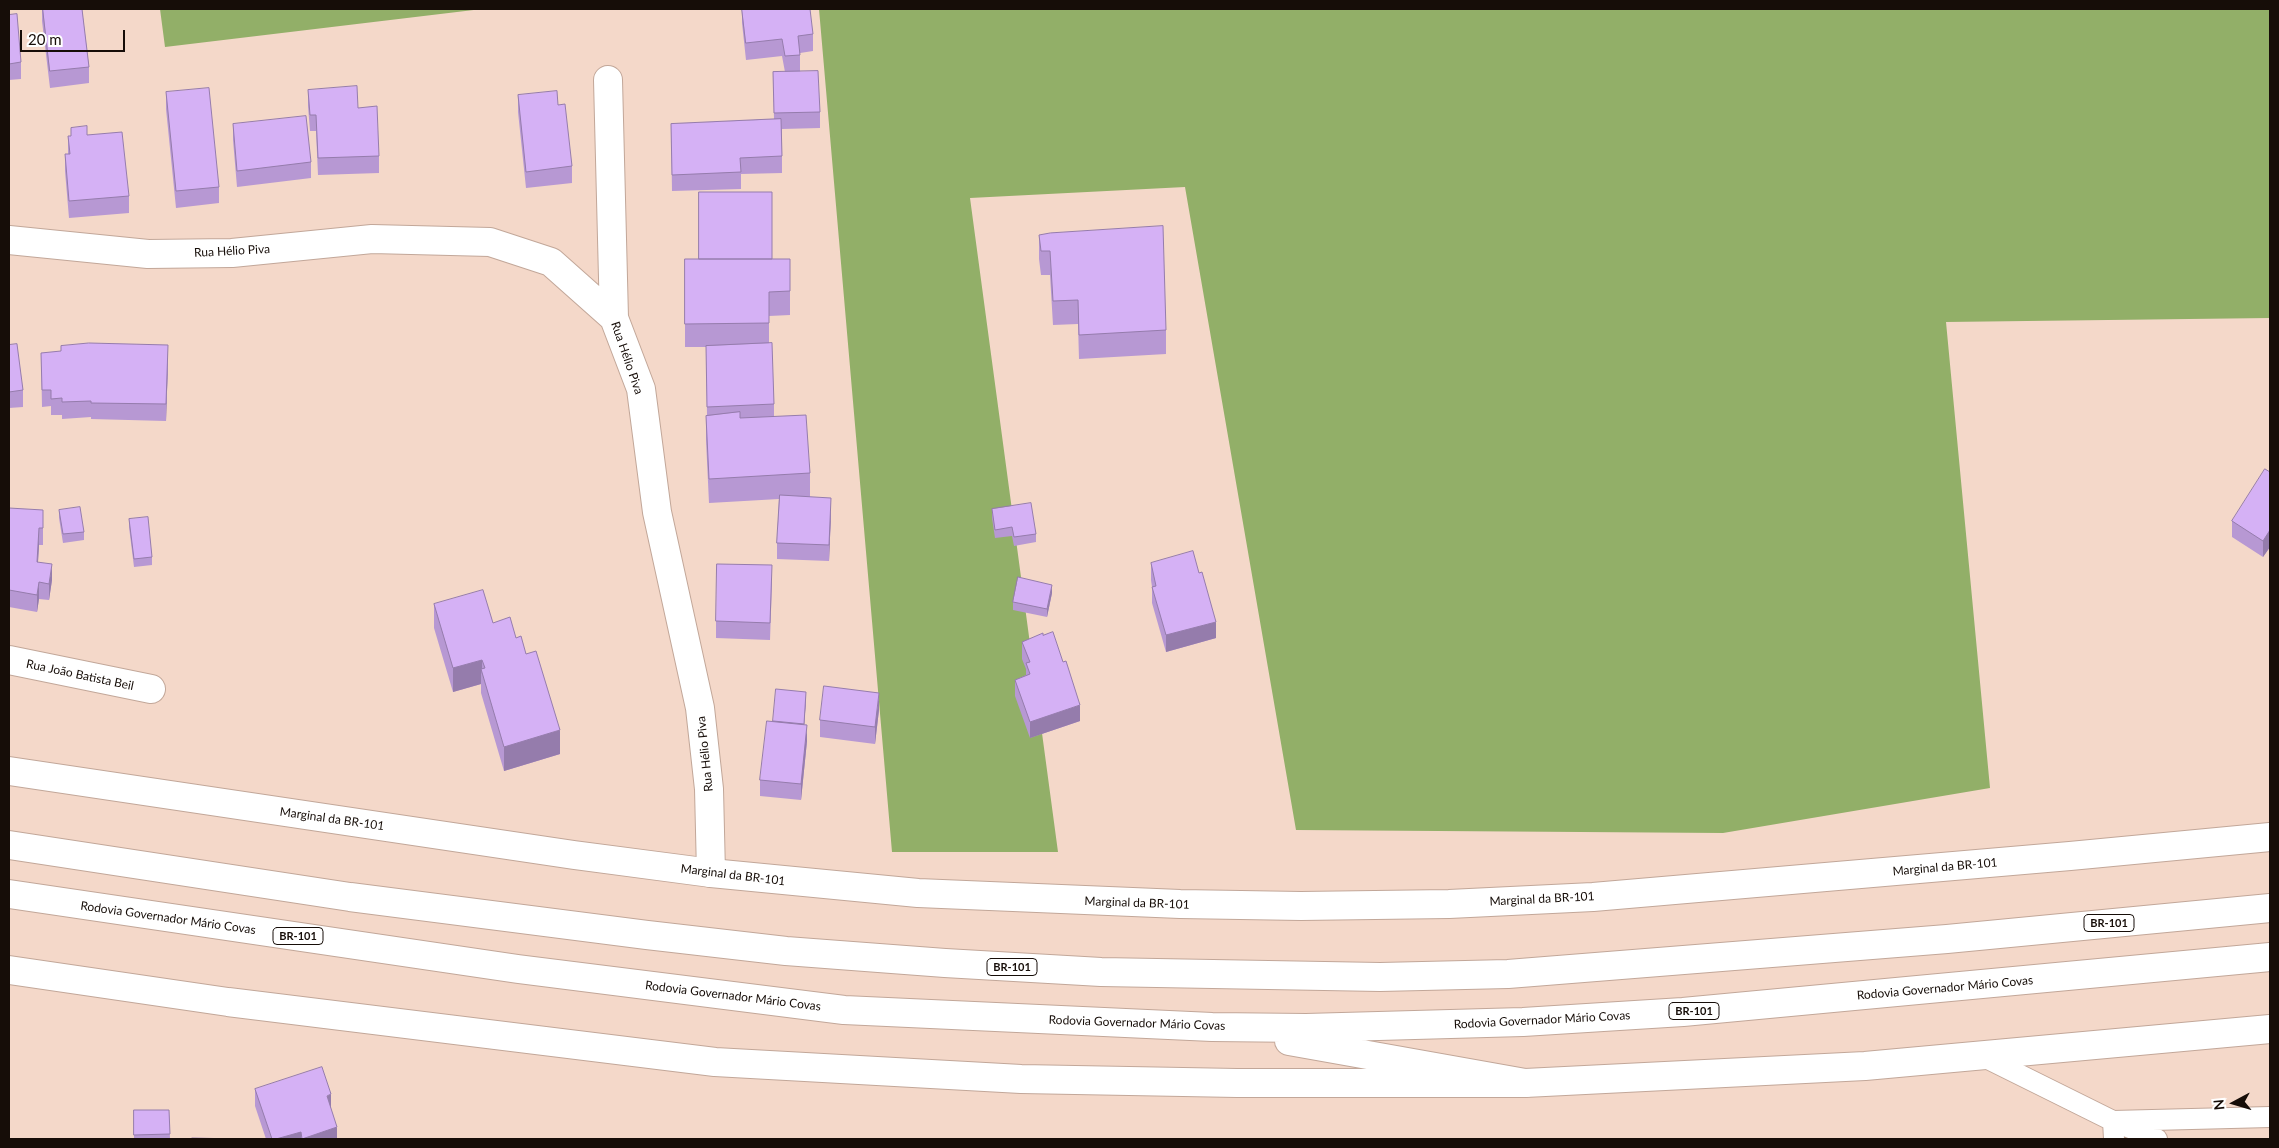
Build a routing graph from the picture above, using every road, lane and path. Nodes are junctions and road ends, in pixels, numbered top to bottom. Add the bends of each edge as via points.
1 (608, 80) dead end
2 (9, 240) edge
3 (614, 318) junction
4 (9, 660) edge
5 (152, 689) dead end
6 (9, 772) edge
7 (2270, 837) edge
8 (9, 845) edge
9 (711, 873) junction
10 (9, 894) edge
11 (2270, 908) edge
12 (2270, 957) edge
13 (9, 970) edge
14 (1212, 1027) junction
15 (2270, 1029) edge
16 (1978, 1054) junction
17 (1525, 1082) junction
18 (2270, 1117) edge
19 (2113, 1130) edge
20 (2157, 1139) edge

1 - 3 main road
2 - 3 main road, Rua Hélio Piva via 148,254 232,253 372,239 490,242 551,262
3 - 9 main road, Rua Hélio Piva via 641,389 657,512 700,708 709,789
4 - 5 main road, Rua João Batista Beil
6 - 9 main road, Marginal da BR-101
7 - 9 main road, Marginal da BR-101 via 1593,897 1450,904 1301,906 1057,900 918,893
8 - 11 main road, BR-101 via 360,898 647,935 796,951 1101,972 1380,977 1508,974 1947,939
10 - 14 main road, Rodovia Governador Mário Covas / BR-101 via 518,969 844,1010
12 - 14 main road, Rodovia Governador Mário Covas / BR-101 via 1683,1012 1372,1027
13 - 17 main road via 228,1002 715,1062 1021,1079 1237,1083
14 - 17 main road
15 - 16 main road
16 - 17 main road via 1865,1066
16 - 19 lane
18 - 19 lane
19 - 20 lane

